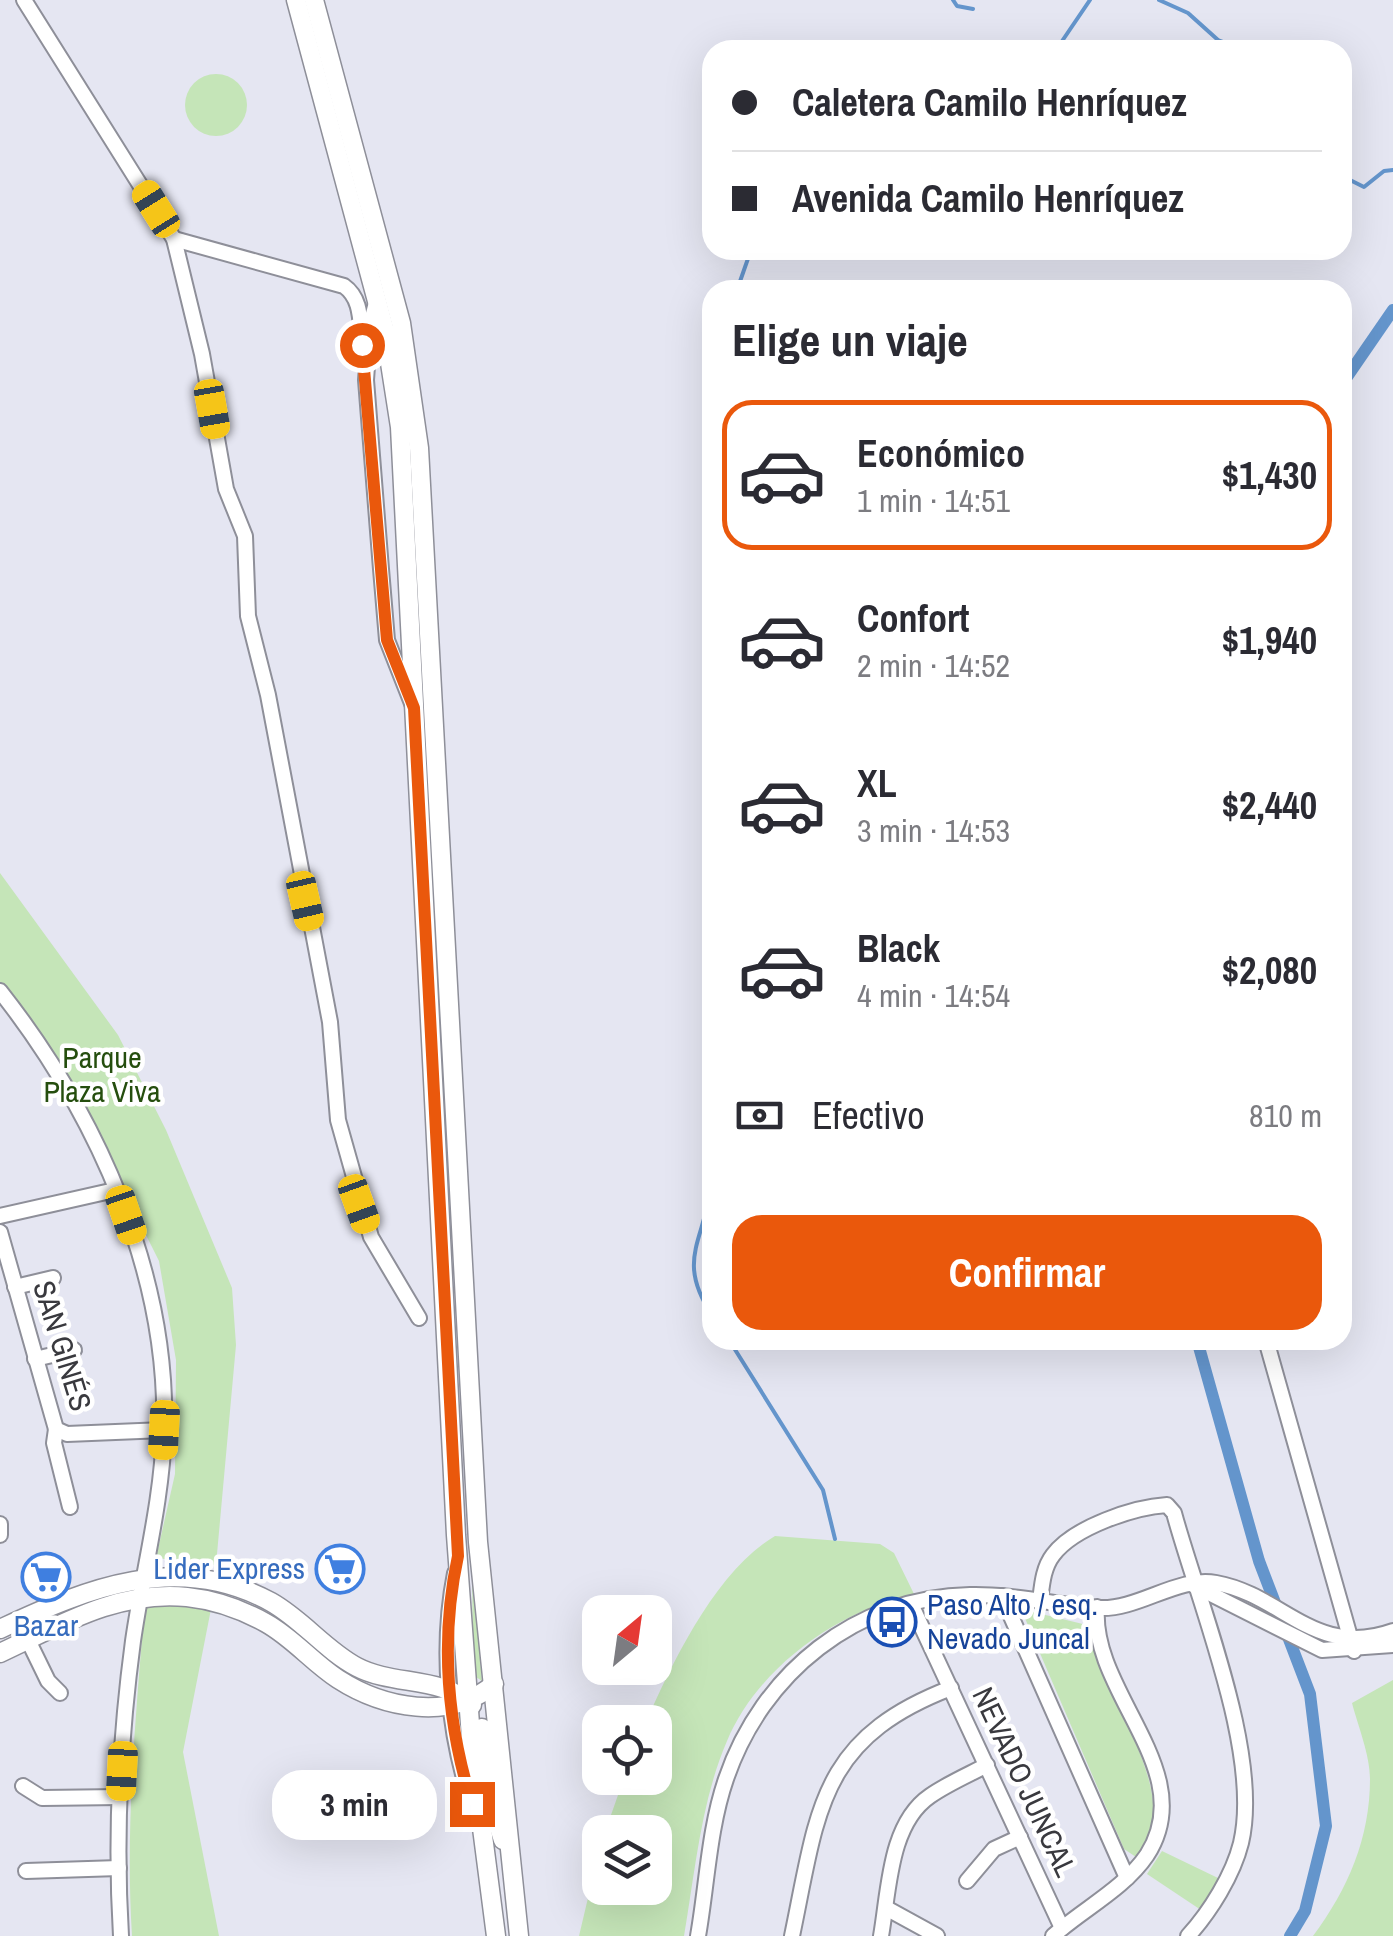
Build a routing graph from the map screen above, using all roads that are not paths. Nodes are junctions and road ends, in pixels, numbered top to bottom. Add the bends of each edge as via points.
1 (24, 0) edge
2 (296, 0) edge
3 (314, 0) edge
4 (174, 239) junction
5 (377, 299) junction
6 (366, 380) junction
7 (414, 708) junction
8 (0, 991) edge
9 (115, 1190) junction
10 (0, 1216) edge
11 (0, 1232) edge
12 (53, 1278) dead end
13 (15, 1288) junction
14 (419, 1318) dead end
15 (74, 1350) dead end
16 (1269, 1350) edge
17 (35, 1359) junction
18 (56, 1429) junction
19 (164, 1430) junction
20 (70, 1507) dead end
21 (0, 1524) edge
22 (0, 1535) edge
23 (143, 1578) junction
24 (1193, 1584) junction
25 (1002, 1596) junction
26 (140, 1598) junction
27 (1040, 1601) junction
28 (911, 1604) junction
29 (1097, 1607) junction
30 (1238, 1608) junction
31 (1204, 1620) junction
32 (0, 1630) edge
33 (1393, 1632) edge
34 (28, 1640) junction
35 (1353, 1645) junction
36 (1393, 1645) edge
37 (0, 1653) edge
38 (396, 1681) junction
39 (494, 1684) junction
40 (951, 1688) junction
41 (60, 1693) dead end
42 (456, 1699) junction
43 (388, 1701) junction
44 (987, 1765) junction
45 (23, 1786) dead end
46 (120, 1797) junction
47 (1020, 1837) junction
48 (512, 1864) junction
49 (118, 1868) junction
50 (26, 1871) dead end
51 (1128, 1878) junction
52 (967, 1881) dead end
53 (886, 1908) junction
54 (1058, 1932) edge
55 (121, 1936) edge
56 (496, 1936) edge
57 (520, 1936) edge
58 (698, 1936) edge
59 (792, 1936) edge
60 (881, 1936) edge
61 (937, 1936) edge
62 (1188, 1936) edge

1 - 4 street
2 - 5 main road
3 - 39 main road via 401,322 419,448 478,1542
4 - 6 street via 352,292
4 - 14 street via 226,489 246,536 248,616 330,1022 338,1120 371,1237
5 - 6 street
5 - 7 main road via 404,463
6 - 7 street via 387,640
7 - 42 main road via 458,1556
8 - 9 street via 60,1082
9 - 10 street
9 - 19 street via 155,1320
11 - 13 street, SAN GINÉS
12 - 13 street
13 - 17 street, SAN GINÉS
15 - 17 street
16 - 35 street
17 - 18 street, SAN GINÉS
18 - 19 street, SAN GINÉS
18 - 20 street
19 - 23 street
21 - 22 street
23 - 26 street
23 - 32 main road via 86,1591
23 - 38 main road via 198,1578 252,1593 286,1611 345,1660
24 - 27 street via 1168,1504 1062,1544 1050,1558
24 - 29 street via 1128,1606
24 - 30 street
24 - 31 street
24 - 35 street via 1226,1586
25 - 27 street
25 - 28 street
25 - 51 street
26 - 34 main road via 93,1610
26 - 43 main road via 190,1598 237,1609 279,1631 337,1678
26 - 46 street
27 - 29 street
28 - 40 street, NEVADO JUNCAL
28 - 58 street via 832,1636 756,1711 724,1784
29 - 51 street via 1102,1655 1160,1784 1159,1830
30 - 31 street via 1216,1605
30 - 35 street via 1322,1650
31 - 62 street via 1234,1721 1243,1819 1228,1872 1206,1917
33 - 35 street
34 - 37 main road
34 - 41 street
35 - 36 street
38 - 42 main road
38 - 43 main road
39 - 42 main road
39 - 48 main road
40 - 44 street, NEVADO JUNCAL
40 - 59 street via 916,1701 866,1734 828,1785
42 - 43 main road
42 - 48 main road via 482,1721 490,1798
42 - 56 main road
44 - 47 street, NEVADO JUNCAL
44 - 53 street via 927,1797 913,1812 902,1831
45 - 46 street via 42,1798
46 - 49 street
47 - 52 street via 994,1848
47 - 54 street, NEVADO JUNCAL
48 - 57 main road
49 - 50 street
49 - 55 street
51 - 54 street
53 - 60 street
53 - 61 street

